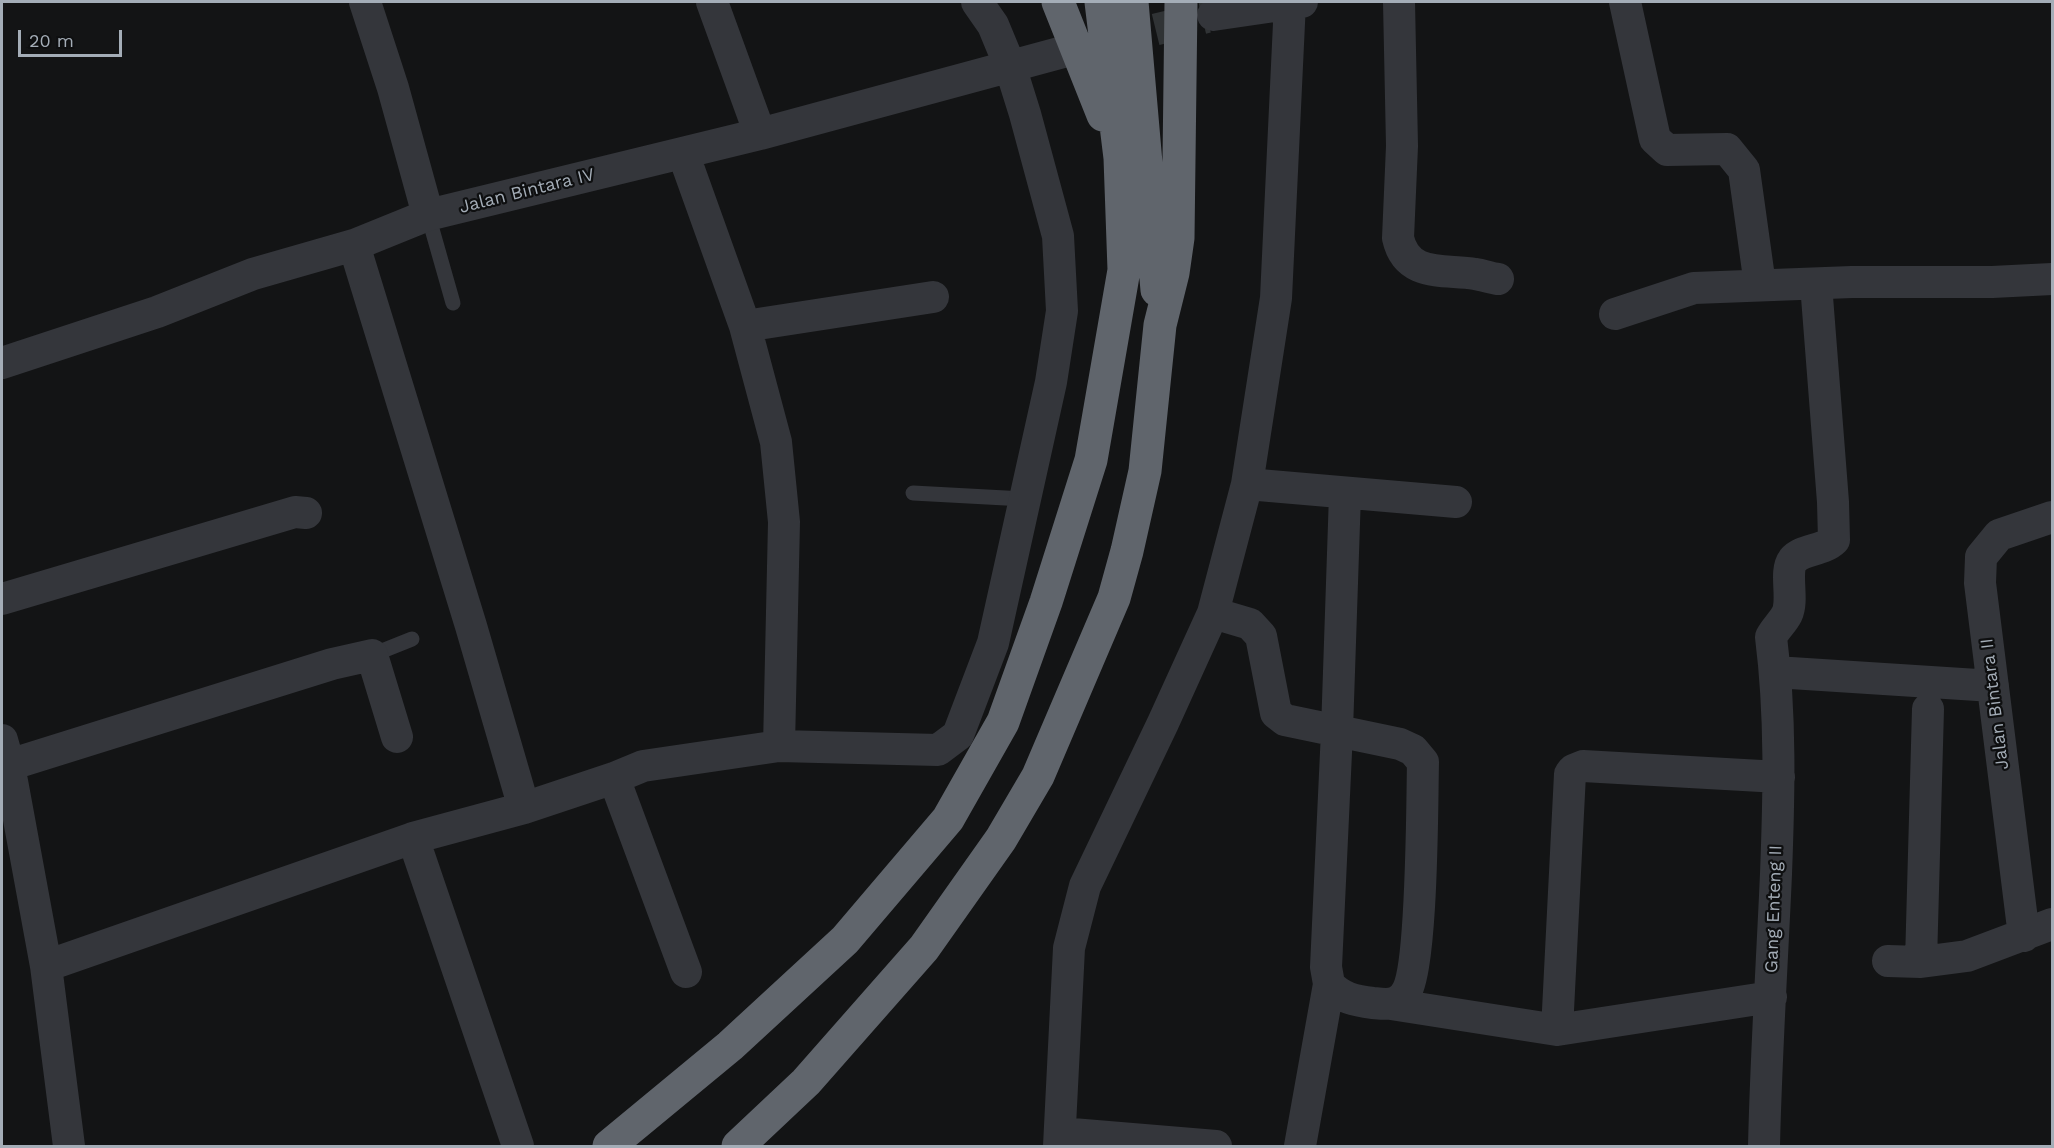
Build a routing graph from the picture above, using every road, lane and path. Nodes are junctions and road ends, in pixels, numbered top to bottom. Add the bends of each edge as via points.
1 (365, 2) edge
2 (712, 2) edge
3 (976, 2) edge
4 (1058, 2) edge
5 (1101, 2) edge
6 (1132, 2) edge
7 (1181, 2) edge
8 (1294, 2) edge
9 (1399, 2) edge
10 (1625, 2) edge
11 (1213, 15) tunnel mouth
12 (1062, 52) dead end
13 (1010, 66) junction
14 (760, 134) junction
15 (683, 153) junction
16 (1120, 158) junction
17 (428, 215) junction
18 (354, 245) junction
19 (1498, 279) dead end
20 (2052, 279) edge
21 (1816, 284) junction
22 (1760, 285) junction
23 (933, 297) dead end
24 (453, 303) dead end
25 (1615, 314) dead end
26 (1161, 325) junction
27 (746, 326) junction
28 (2, 363) edge
29 (1247, 484) junction
30 (913, 493) dead end
31 (1345, 494) junction
32 (1024, 499) junction
33 (1456, 502) dead end
34 (306, 513) dead end
35 (2052, 518) edge
36 (2, 599) edge
37 (1213, 613) junction
38 (412, 639) dead end
39 (372, 655) junction
40 (1775, 672) junction
41 (1993, 686) junction
42 (1928, 709) dead end
43 (1337, 731) junction
44 (397, 737) dead end
45 (779, 746) junction
46 (5, 753) edge
47 (1779, 777) junction
48 (614, 778) junction
49 (524, 808) junction
50 (413, 838) junction
51 (2052, 924) edge
52 (2024, 936) junction
53 (1888, 961) dead end
54 (1921, 962) junction
55 (46, 966) junction
56 (686, 972) dead end
57 (1329, 984) junction
58 (1771, 997) junction
59 (1391, 1004) junction
60 (1557, 1030) junction
61 (1060, 1140) edge
62 (69, 1146) edge
63 (518, 1146) edge
64 (609, 1146) edge
65 (738, 1146) edge
66 (1216, 1146) edge
67 (1300, 1146) edge
68 (1764, 1146) edge

1 - 17 street
2 - 14 street
3 - 13 street via 993,25
4 - 16 highway
5 - 16 highway
6 - 26 highway
7 - 26 highway via 1178,238
8 - 11 street
8 - 29 street via 1276,298
9 - 19 street via 1400,245 1410,262 1425,269
10 - 22 street via 1655,139 1667,150 1727,149 1744,170
12 - 13 street, Jalan Bintara IV
13 - 14 street, Jalan Bintara IV
13 - 32 street via 1058,236 1062,311 1051,382
14 - 15 street, Jalan Bintara IV
15 - 17 street, Jalan Bintara IV
15 - 27 street
16 - 64 highway via 1124,270 1091,460 1003,722 948,819 845,940 730,1046
17 - 18 street, Jalan Bintara IV
17 - 24 lane
18 - 28 street, Jalan Bintara IV via 253,274 157,312
18 - 49 street
20 - 21 street
21 - 22 street
21 - 40 street, Gang Enteng II via 1834,540 1798,555 1790,566 1790,602 1771,637
22 - 25 street via 1694,288
23 - 27 street
26 - 65 highway via 1145,471 1127,551 1114,598 1038,776 1001,839 924,948 806,1082
27 - 45 street via 776,442 784,522
29 - 31 street
29 - 37 street
30 - 32 lane
31 - 33 street
31 - 43 street
32 - 45 street via 993,643 957,735 938,750
34 - 36 street via 295,512
35 - 41 street, Jalan Bintara II via 1999,535 1981,557 1980,583
37 - 43 street via 1250,624 1261,636 1276,713 1284,720
37 - 61 street via 1085,886 1069,948
38 - 39 lane
39 - 44 street
39 - 46 street
40 - 41 street
40 - 47 street, Gang Enteng II
41 - 52 street, Jalan Bintara II
42 - 54 street
43 - 57 street via 1326,967
43 - 59 street via 1400,744 1413,750 1423,762 1420,893 1411,984 1403,998
45 - 48 street via 643,766
46 - 55 street
47 - 58 street, Gang Enteng II
47 - 60 street via 1583,766 1570,774
48 - 49 street
48 - 56 street
49 - 50 street
50 - 55 street
50 - 63 street
51 - 52 street
52 - 54 street via 1967,956
53 - 54 street
55 - 62 street
57 - 59 street via 1355,1001
57 - 67 street
58 - 60 street
58 - 68 street, Gang Enteng II
59 - 60 street
61 - 66 street

